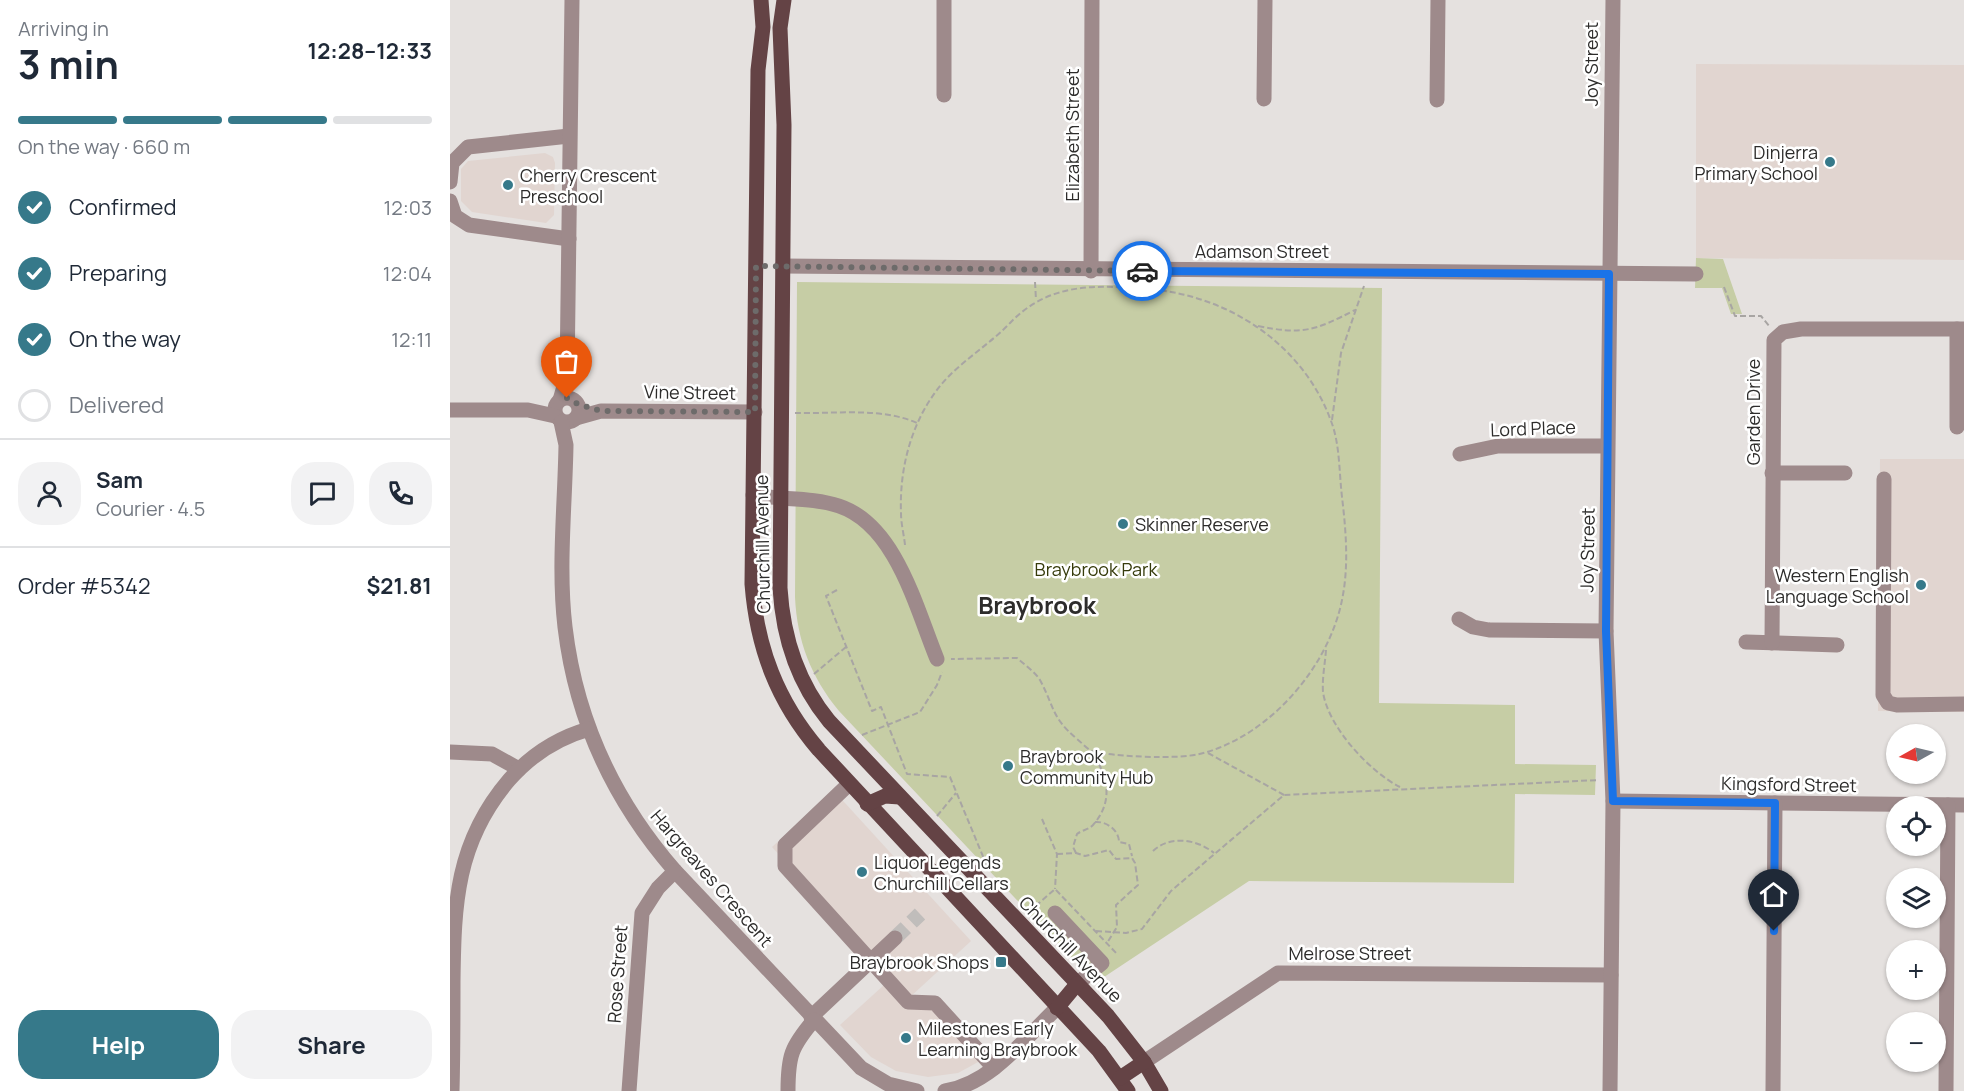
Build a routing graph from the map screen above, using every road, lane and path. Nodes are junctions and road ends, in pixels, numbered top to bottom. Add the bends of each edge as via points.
1 (760, 0) edge
2 (784, 0) edge
3 (944, 0) edge
4 (1092, 0) edge
5 (1265, 0) edge
6 (1438, 0) edge
7 (572, 1) edge
8 (1611, 3) edge
9 (944, 95) dead end
10 (1264, 99) dead end
11 (1437, 100) dead end
12 (569, 136) junction
13 (450, 182) edge
14 (450, 201) edge
15 (569, 239) junction
16 (756, 266) junction
17 (782, 266) junction
18 (1035, 270) junction
19 (1091, 271) junction
20 (1364, 271) junction
21 (1609, 274) junction
22 (1695, 274) dead end
23 (1724, 287) dead end
24 (1036, 300) junction
25 (1355, 310) junction
26 (1256, 326) junction
27 (1960, 329) edge
28 (1777, 336) junction
29 (450, 410) edge
30 (567, 411) junction
31 (755, 412) junction
32 (780, 413) junction
33 (1332, 422) junction
34 (917, 423) junction
35 (1957, 427) dead end
36 (1607, 446) junction
37 (1460, 454) dead end
38 (1772, 473) junction
39 (1845, 473) dead end
40 (1884, 479) dead end
41 (753, 495) junction
42 (780, 499) junction
43 (904, 553) dead end
44 (837, 590) dead end
45 (1459, 619) dead end
46 (1606, 631) junction
47 (1746, 642) dead end
48 (1772, 643) junction
49 (1837, 645) dead end
50 (846, 647) junction
51 (1326, 647) junction
52 (943, 661) junction
53 (812, 676) dead end
54 (1964, 704) edge
55 (888, 725) junction
56 (589, 729) junction
57 (860, 736) dead end
58 (1092, 751) junction
59 (450, 752) edge
60 (1207, 752) junction
61 (519, 769) junction
62 (1599, 780) dead end
63 (849, 784) junction
64 (1403, 789) junction
65 (956, 793) junction
66 (1284, 795) junction
67 (900, 797) junction
68 (1613, 801) junction
69 (1775, 803) junction
70 (867, 804) junction
71 (1948, 805) junction
72 (1964, 805) edge
73 (936, 817) dead end
74 (1042, 819) dead end
75 (1095, 822) junction
76 (1153, 851) dead end
77 (1076, 853) junction
78 (1214, 853) junction
79 (1057, 854) junction
80 (1132, 858) junction
81 (675, 871) junction
82 (990, 874) dead end
83 (1055, 889) dead end
84 (1055, 913) dead end
85 (1115, 932) junction
86 (895, 938) tunnel mouth
87 (1107, 943) junction
88 (1118, 955) dead end
89 (872, 960) junction
90 (1611, 975) junction
91 (1077, 984) junction
92 (1057, 1008) junction
93 (813, 1018) junction
94 (1144, 1062) junction
95 (994, 1068) junction
96 (1124, 1084) edge
97 (973, 1087) edge
98 (452, 1091) edge
99 (629, 1091) edge
100 (788, 1091) edge
101 (917, 1091) edge
102 (945, 1091) edge
103 (1161, 1091) edge
104 (1610, 1091) edge
105 (1773, 1091) edge
106 (1946, 1091) edge

1 - 16 main road, Churchill Avenue via 763,27 758,70
2 - 17 main road, Churchill Avenue via 780,28 784,125
3 - 9 street
4 - 19 street, Elizabeth Street
5 - 10 street
6 - 11 street
7 - 12 street, Hargreaves Crescent
8 - 21 street, Joy Street
12 - 13 street via 468,147 452,163
12 - 15 street, Hargreaves Crescent
14 - 15 street via 455,216 469,225
15 - 30 street, Hargreaves Crescent
16 - 17 main road, Adamson Street
16 - 31 main road, Churchill Avenue
17 - 18 street, Adamson Street
17 - 32 main road, Churchill Avenue
18 - 19 street, Adamson Street
18 - 24 path
19 - 20 street, Adamson Street
20 - 21 street, Adamson Street
20 - 25 path via 1364,285
21 - 22 street, Adamson Street
21 - 36 street, Joy Street
23 - 28 path via 1735,316 1761,316
24 - 26 path via 1082,287 1160,290 1230,309
24 - 34 path via 939,386
25 - 26 path via 1306,331
25 - 33 path via 1341,354
26 - 33 path via 1303,370
27 - 28 street, Garden Drive via 1801,329
27 - 35 street
28 - 38 street, Garden Drive via 1773,348
29 - 30 street, Vine Street
30 - 31 street, Vine Street
30 - 56 street, Hargreaves Crescent via 565,625 573,680
31 - 32 main road, Vine Street
31 - 41 main road, Churchill Avenue
32 - 34 path via 873,414
32 - 42 main road, Churchill Avenue
33 - 51 path via 1346,554 1342,601
34 - 43 path via 909,443 902,490
36 - 37 street, Lord Place via 1498,446
36 - 46 street, Joy Street
38 - 39 street
38 - 48 street, Garden Drive
40 - 54 street via 1883,695 1897,705
41 - 42 street
41 - 63 main road, Churchill Avenue via 754,614 766,663 801,730
42 - 52 street via 840,506 872,525 889,545
42 - 67 main road, Churchill Avenue via 781,613 794,663 817,707
44 - 50 path via 826,596
45 - 46 street via 1489,630
46 - 68 street, Joy Street
47 - 48 street
48 - 49 street
50 - 53 path
50 - 55 path via 872,711 881,707
51 - 60 path via 1308,676 1267,717
51 - 64 path via 1323,692 1334,724 1348,743
52 - 55 path via 938,685 920,712
52 - 58 path via 1017,658 1039,677 1059,724
55 - 57 path
55 - 65 path via 907,774 950,777
56 - 61 street via 561,738
56 - 81 street, Hargreaves Crescent via 636,822
58 - 60 path via 1172,757
58 - 75 path via 1105,774 1107,789 1107,803
59 - 61 street via 492,754
60 - 66 path
61 - 98 street via 475,832 458,882
62 - 64 path
63 - 70 main road, Churchill Avenue
63 - 89 street via 785,845 785,866
64 - 66 path
65 - 73 path
65 - 82 path
66 - 78 path
67 - 70 main road via 885,796
67 - 91 main road, Churchill Avenue
68 - 69 street, Kingsford Street
68 - 90 street, Joy Street
69 - 71 street, Kingsford Street
69 - 105 street
70 - 92 main road, Churchill Avenue
71 - 72 street, Kingsford Street
71 - 106 street
74 - 79 path
75 - 77 path via 1077,834 1073,847
75 - 80 path via 1105,822 1115,830 1119,842 1131,848
76 - 78 path via 1161,844 1186,840
77 - 79 path
77 - 80 path via 1085,856 1109,850 1120,861
78 - 85 path via 1171,891 1142,929
79 - 83 path
80 - 85 path via 1138,885 1116,905
81 - 93 street, Hargreaves Crescent
81 - 99 street, Rose Street via 642,913
84 - 91 street via 1102,963
85 - 87 path
85 - 87 path via 1096,931
86 - 89 street
87 - 88 path
89 - 93 street
89 - 95 street via 908,1002 935,1003
90 - 94 street, Melrose Street via 1278,973
90 - 104 street, Joy Street
91 - 92 main road
91 - 94 main road, Churchill Avenue
92 - 95 street
92 - 96 main road, Churchill Avenue via 1099,1051
93 - 100 street via 793,1046
93 - 101 street, Hargreaves Crescent via 861,1068 888,1084
94 - 96 main road, Melrose Street
94 - 103 main road, Churchill Avenue
95 - 97 street
97 - 102 street

